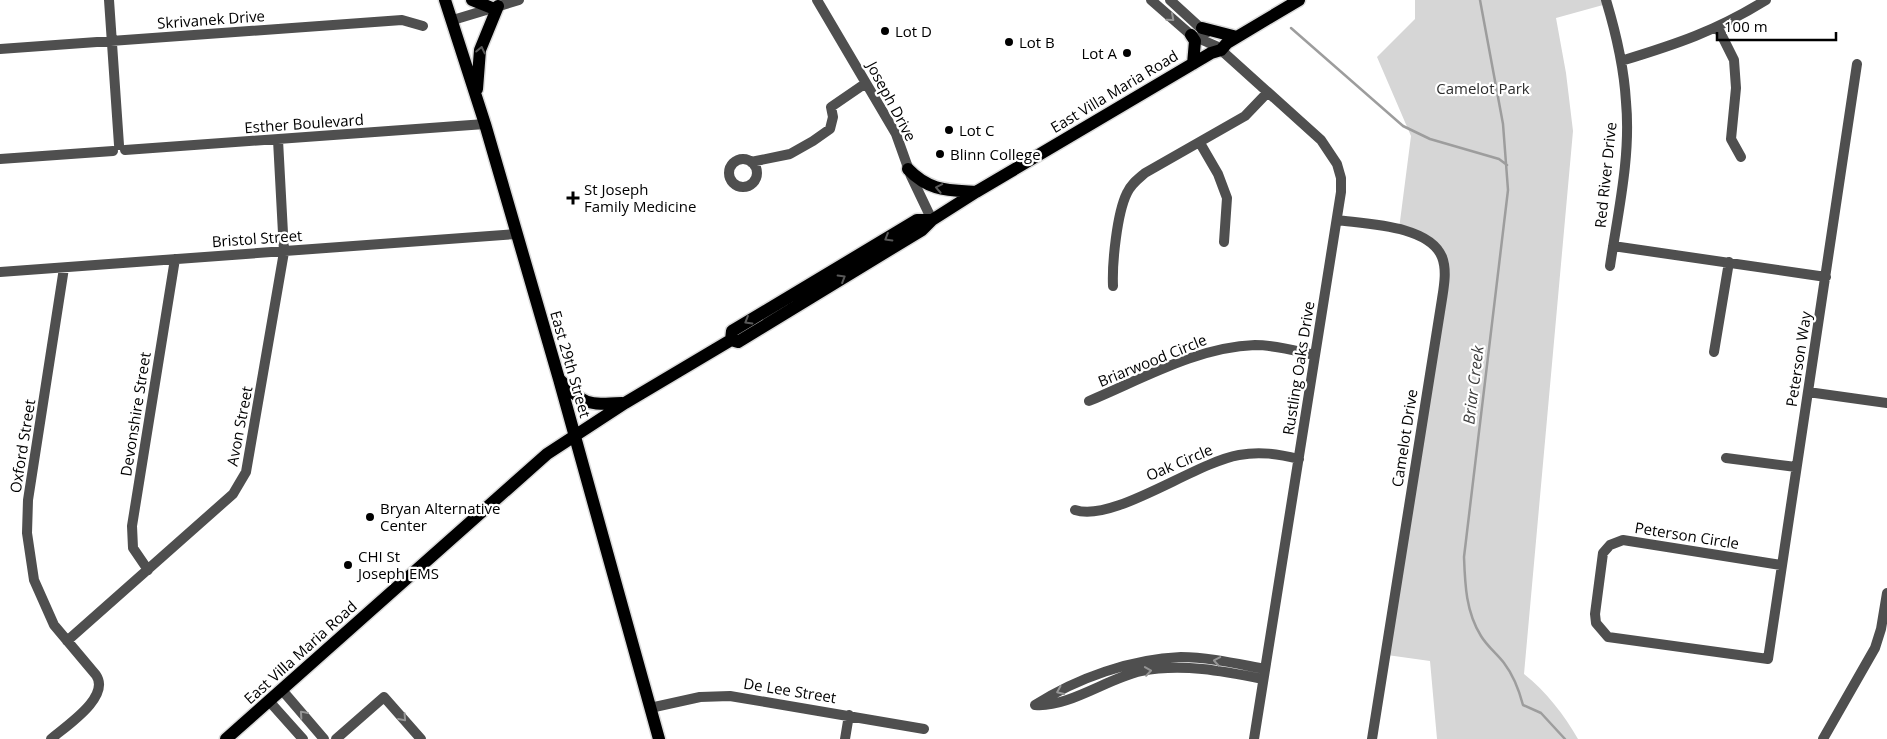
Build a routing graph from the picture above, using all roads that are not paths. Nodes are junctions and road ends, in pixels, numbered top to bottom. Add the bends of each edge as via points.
1 (109, 0) edge
2 (445, 0) edge
3 (472, 0) edge
4 (519, 0) edge
5 (817, 0) edge
6 (1151, 0) edge
7 (1170, 0) edge
8 (1299, 0) edge
9 (1606, 0) edge
10 (1766, 0) edge
11 (495, 7) junction
12 (453, 20) junction
13 (423, 26) dead end
14 (1718, 28) junction
15 (1197, 31) junction
16 (112, 41) junction
17 (1222, 46) junction
18 (0, 50) edge
19 (1621, 61) junction
20 (1193, 64) junction
21 (1857, 64) dead end
22 (866, 84) junction
23 (1268, 92) junction
24 (477, 97) junction
25 (485, 124) junction
26 (278, 140) junction
27 (1200, 143) junction
28 (119, 148) junction
29 (1741, 157) dead end
30 (0, 160) edge
31 (751, 162) dead end
32 (908, 169) junction
33 (976, 192) junction
34 (932, 220) junction
35 (1337, 220) junction
36 (516, 234) junction
37 (1224, 242) dead end
38 (1613, 246) junction
39 (284, 252) junction
40 (175, 259) junction
41 (1729, 262) junction
42 (1610, 266) dead end
43 (64, 268) junction
44 (0, 272) edge
45 (1826, 277) junction
46 (1113, 286) dead end
47 (1714, 352) dead end
48 (1315, 355) junction
49 (559, 379) junction
50 (1808, 392) junction
51 (1089, 402) dead end
52 (625, 403) junction
53 (1887, 403) edge
54 (574, 436) junction
55 (1726, 458) dead end
56 (1299, 459) junction
57 (1796, 467) junction
58 (1075, 510) dead end
59 (1781, 565) junction
60 (148, 570) junction
61 (1887, 593) edge
62 (67, 641) junction
63 (1768, 658) joint
64 (1125, 671) junction
65 (1264, 674) junction
66 (282, 690) junction
67 (269, 700) junction
68 (650, 708) junction
69 (849, 715) junction
70 (924, 729) dead end
71 (51, 739) edge
72 (226, 739) edge
73 (303, 739) edge
74 (324, 739) edge
75 (336, 739) edge
76 (421, 739) edge
77 (659, 739) edge
78 (845, 739) edge
79 (1254, 739) edge
80 (1372, 739) edge
81 (1823, 739) edge

1 - 16 street
2 - 12 main road, East 29th Street
3 - 11 main road
4 - 11 street
5 - 22 street, Joseph Drive
6 -> 15 street
7 - 15 street
8 - 17 main road, East Villa Maria Road
9 - 19 street, Red River Drive
10 - 14 street
11 - 12 street
24 -> 11 main road via 480,50
12 - 24 main road, East 29th Street
13 - 16 street, Skrivanek Drive via 402,20
14 - 19 street
14 - 29 street via 1734,60 1736,88 1731,139
15 - 17 main road
15 - 17 street, Rustling Oaks Drive
15 - 20 main road
16 - 18 street, Skrivanek Drive
16 - 28 street
17 - 20 main road, East Villa Maria Road
17 - 23 street, Rustling Oaks Drive
19 - 38 street, Red River Drive via 1626,103 1626,155
20 - 33 main road, East Villa Maria Road
21 - 45 street, Peterson Way
22 - 31 street via 831,107 834,117 830,129 813,141 790,154
22 - 32 street, Joseph Drive via 896,134
23 - 27 street via 1245,116
23 - 35 street, Rustling Oaks Drive via 1321,140 1337,164 1342,192
24 - 25 main road, East 29th Street
25 - 26 street, Esther Boulevard
25 - 36 main road, East 29th Street
26 - 28 street, Esther Boulevard
26 - 39 street, Avon Street
27 - 37 street via 1228,198
27 - 46 street via 1146,173 1127,193 1112,271
28 - 30 street, Esther Boulevard
33 -> 32 main road via 931,187 919,181
32 - 34 street, Joseph Drive
33 - 34 main road, East Villa Maria Road
34 - 52 main road, East Villa Maria Road via 917,220 732,331 731,340
35 - 48 street, Rustling Oaks Drive
35 - 80 street, Camelot Drive via 1417,233 1435,247 1442,256 1444,267 1442,299
36 - 39 street, Bristol Street
36 - 49 main road, East 29th Street
38 - 41 street
38 - 42 street, Red River Drive
39 - 40 street, Bristol Street
39 - 60 street, Avon Street via 246,472 233,494
40 - 43 street, Bristol Street
40 - 60 street, Devonshire Street via 132,526 133,548
41 - 45 street
41 - 47 street
43 - 44 street, Bristol Street
43 - 62 street, Oxford Street via 28,500 27,533 34,580 54,624
45 - 50 street, Peterson Way
48 - 51 street, Briarwood Circle via 1267,346 1225,348
48 - 56 street, Rustling Oaks Drive
49 - 52 main road via 584,402 595,405
49 - 54 main road, East 29th Street
50 - 53 street
50 - 57 street, Peterson Way
52 - 54 main road, East Villa Maria Road
54 - 66 main road, East Villa Maria Road via 547,454
54 - 68 main road, East 29th Street
55 - 57 street
56 - 58 street, Oak Circle via 1270,453 1238,455 1107,510 1085,513
56 - 65 street, Rustling Oaks Drive
57 - 59 street, Peterson Way
59 - 63 street, Peterson Way
59 - 63 street, Peterson Circle via 1623,540 1610,545 1603,553 1595,614 1596,623 1608,637
60 - 62 street, Avon Street
61 - 81 street via 1873,653
62 - 71 street, Oxford Street via 96,675 100,688 90,704
64 -> 64 street via 1054,693 1035,705 1057,704
64 - 65 street via 1179,667
65 - 79 street, Rustling Oaks Drive
66 - 67 main road, East Villa Maria Road
74 -> 66 street
67 - 72 main road, East Villa Maria Road
67 - 73 street
68 - 69 street, De Lee Street via 700,697 730,696
68 - 77 main road, East 29th Street
69 - 70 street, De Lee Street
69 - 78 street
75 -> 76 street via 384,697

